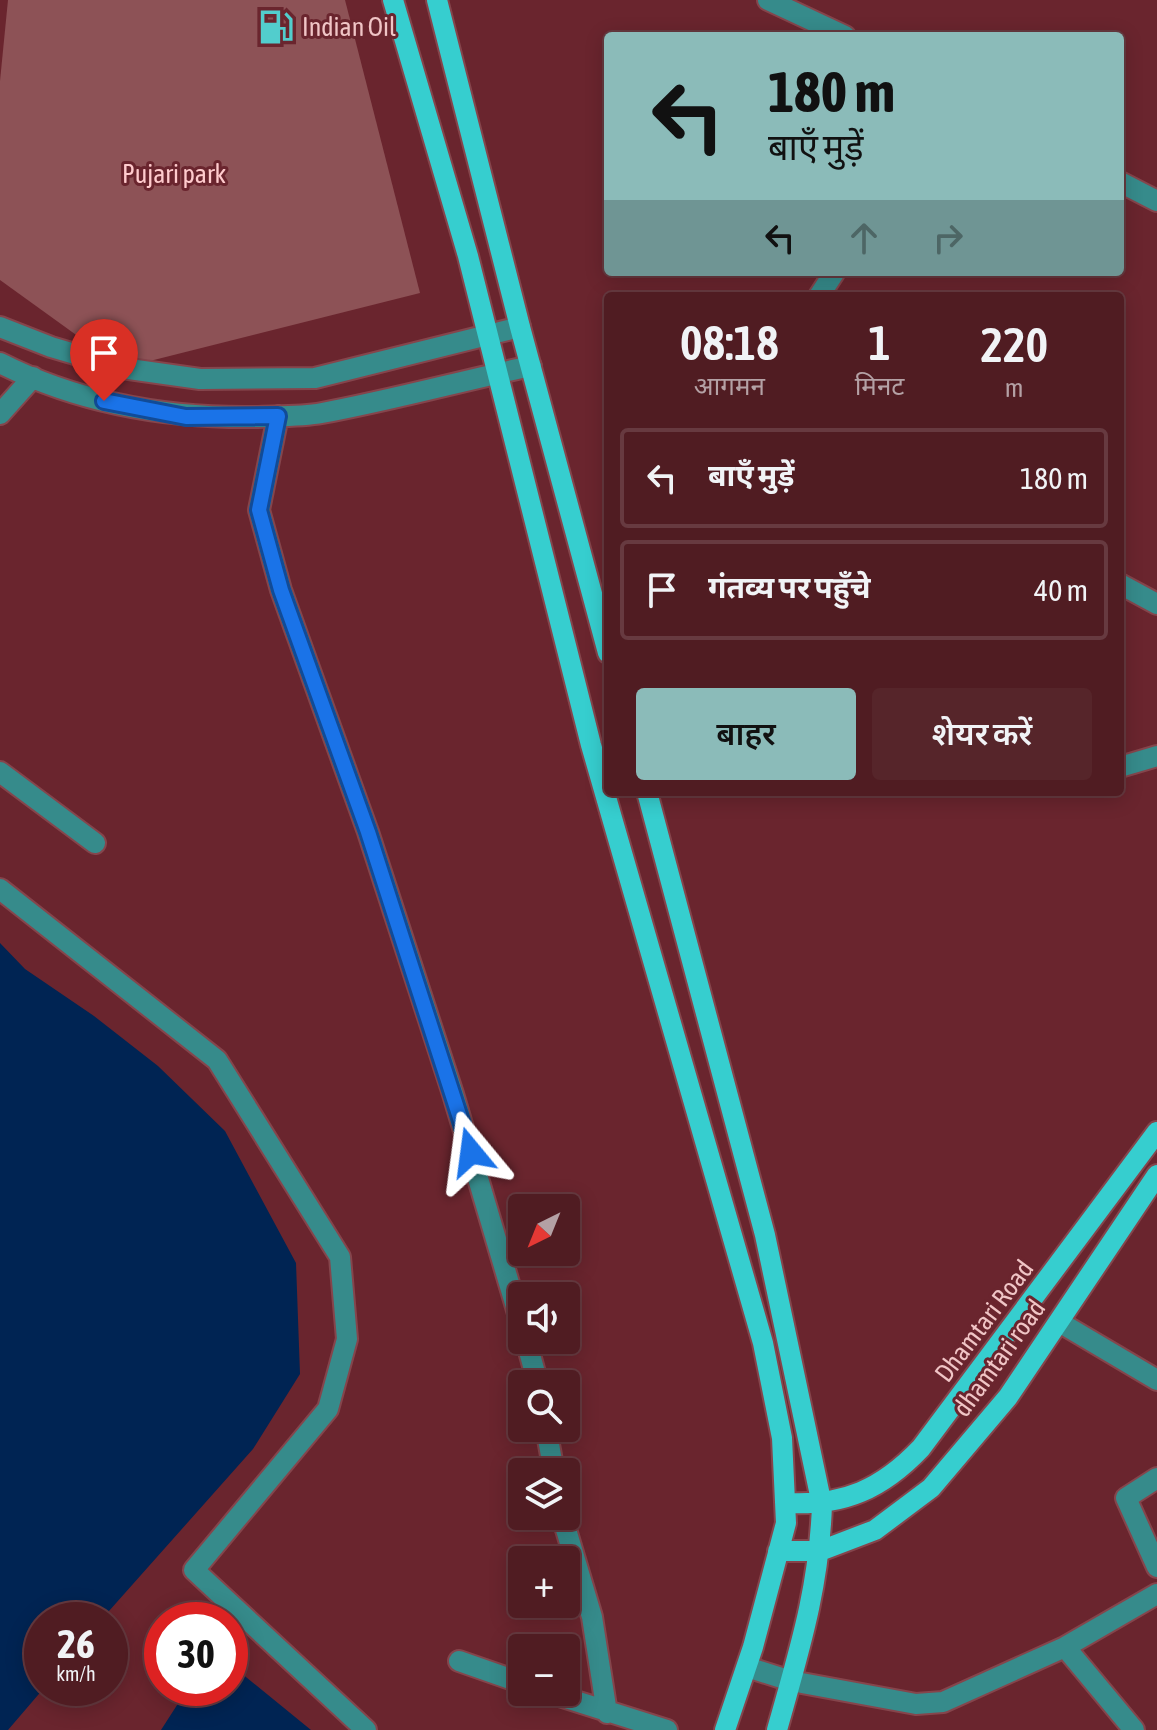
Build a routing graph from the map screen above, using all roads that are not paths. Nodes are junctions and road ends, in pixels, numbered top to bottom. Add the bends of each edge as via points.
1 (393, 0) edge
2 (437, 0) edge
3 (768, 0) edge
4 (836, 32) edge
5 (1124, 184) edge
6 (1157, 201) edge
7 (0, 327) edge
8 (520, 327) junction
9 (488, 335) junction
10 (0, 363) edge
11 (531, 366) junction
12 (497, 373) junction
13 (33, 377) junction
14 (0, 414) edge
15 (278, 416) junction
16 (1124, 586) edge
17 (1157, 604) edge
18 (604, 634) edge
19 (1157, 756) edge
20 (1124, 766) edge
21 (0, 772) edge
22 (604, 790) edge
23 (606, 796) edge
24 (648, 796) edge
25 (95, 843) dead end
26 (0, 889) edge
27 (1157, 1132) edge
28 (1157, 1175) edge
29 (509, 1282) edge
30 (1059, 1322) junction
31 (1157, 1380) edge
32 (1157, 1478) edge
33 (787, 1503) junction
34 (822, 1505) junction
35 (566, 1530) edge
36 (778, 1551) junction
37 (820, 1551) junction
38 (1157, 1567) edge
39 (1157, 1594) edge
40 (1065, 1647) junction
41 (459, 1661) dead end
42 (747, 1667) junction
43 (508, 1678) edge
44 (791, 1681) junction
45 (580, 1704) edge
46 (607, 1713) junction
47 (366, 1730) edge
48 (667, 1730) edge
49 (725, 1730) edge
50 (777, 1730) edge
51 (1134, 1730) edge

1 - 9 main road
2 - 8 main road
3 - 4 street
5 - 6 street
7 - 9 street via 122,368 200,379 315,378
8 - 9 street
8 - 11 main road
9 - 12 main road
10 - 13 street
11 - 12 street
11 - 18 main road
12 - 15 street via 319,414
12 - 22 main road
13 - 14 street
13 - 15 street via 148,412
15 - 29 street via 259,510 281,590 449,1079
16 - 17 street
19 - 20 street
21 - 25 street
23 - 33 main road via 763,1343 782,1438
24 - 34 main road via 765,1235
26 - 47 street via 217,1060 340,1257 347,1339 328,1409 194,1570
27 - 34 main road, Dhamtari Road via 921,1448 878,1484
28 - 30 main road, dhamtari road
30 - 31 street
30 - 37 main road, dhamtari road via 1008,1397 931,1488 875,1530
32 - 38 street via 1126,1498
33 - 34 main road
33 - 36 main road
34 - 37 main road
35 - 46 street via 592,1617
36 - 37 main road
36 - 42 main road
37 - 44 main road via 811,1611
39 - 40 street
40 - 44 street via 943,1702 916,1704
40 - 51 street
41 - 43 street
42 - 44 street
42 - 49 main road
44 - 50 main road
45 - 46 street
46 - 48 street

